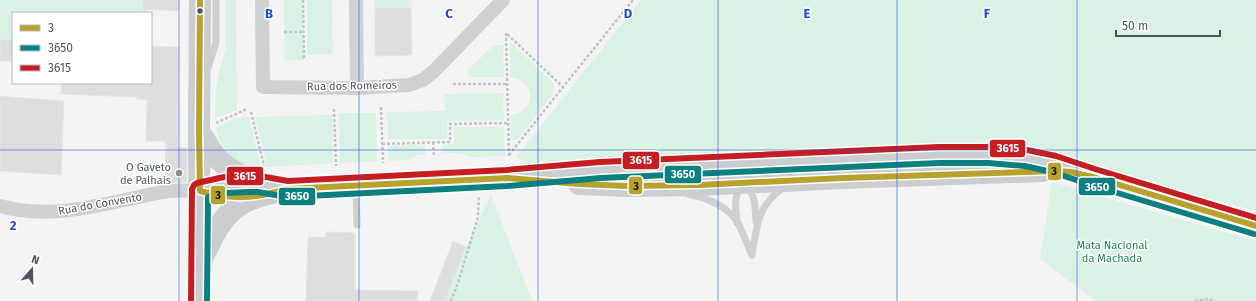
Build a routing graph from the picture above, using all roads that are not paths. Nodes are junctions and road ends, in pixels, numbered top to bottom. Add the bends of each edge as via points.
1 (200, 0) edge
2 (216, 0) edge
3 (262, 0) edge
4 (356, 0) edge
5 (503, 0) edge
6 (358, 88) junction
7 (199, 95) junction
8 (205, 128) junction
9 (805, 161) junction
10 (716, 165) junction
11 (1093, 177) junction
12 (507, 178) junction
13 (796, 180) junction
14 (744, 183) junction
15 (261, 184) junction
16 (356, 185) junction
17 (626, 186) junction
18 (200, 191) junction
19 (0, 206) edge
20 (737, 223) junction
21 (357, 225) dead end
22 (1256, 226) edge
23 (756, 230) junction
24 (200, 262) junction
25 (199, 301) edge

1 - 7 main road
2 - 7 lane via 216,43
3 - 6 street, Rua dos Romeiros via 263,87
4 - 6 street
5 - 6 street, Rua dos Romeiros via 423,80 409,85
7 - 8 main road
8 - 15 main road via 216,157 238,174
8 - 18 main road
9 - 10 main road
9 - 11 main road via 939,154 988,155 1043,161
9 - 14 lane via 755,175
10 - 12 main road via 600,170
10 - 14 lane via 730,171
11 - 13 main road via 1071,172 1047,171
11 - 22 main road
12 - 16 main road
12 - 17 main road
13 - 14 main road
13 - 23 lane via 780,190 764,206
14 - 17 main road
14 - 20 lane via 737,194
14 - 23 lane via 753,195
15 - 16 main road via 287,189
15 - 18 main road via 242,199
15 - 24 main road via 225,218
16 - 21 lane
17 - 20 lane via 709,199 724,208
18 - 19 street, Rua do Convento via 170,191 79,210 56,212
18 - 24 main road
20 - 23 lane via 752,255
24 - 25 main road

